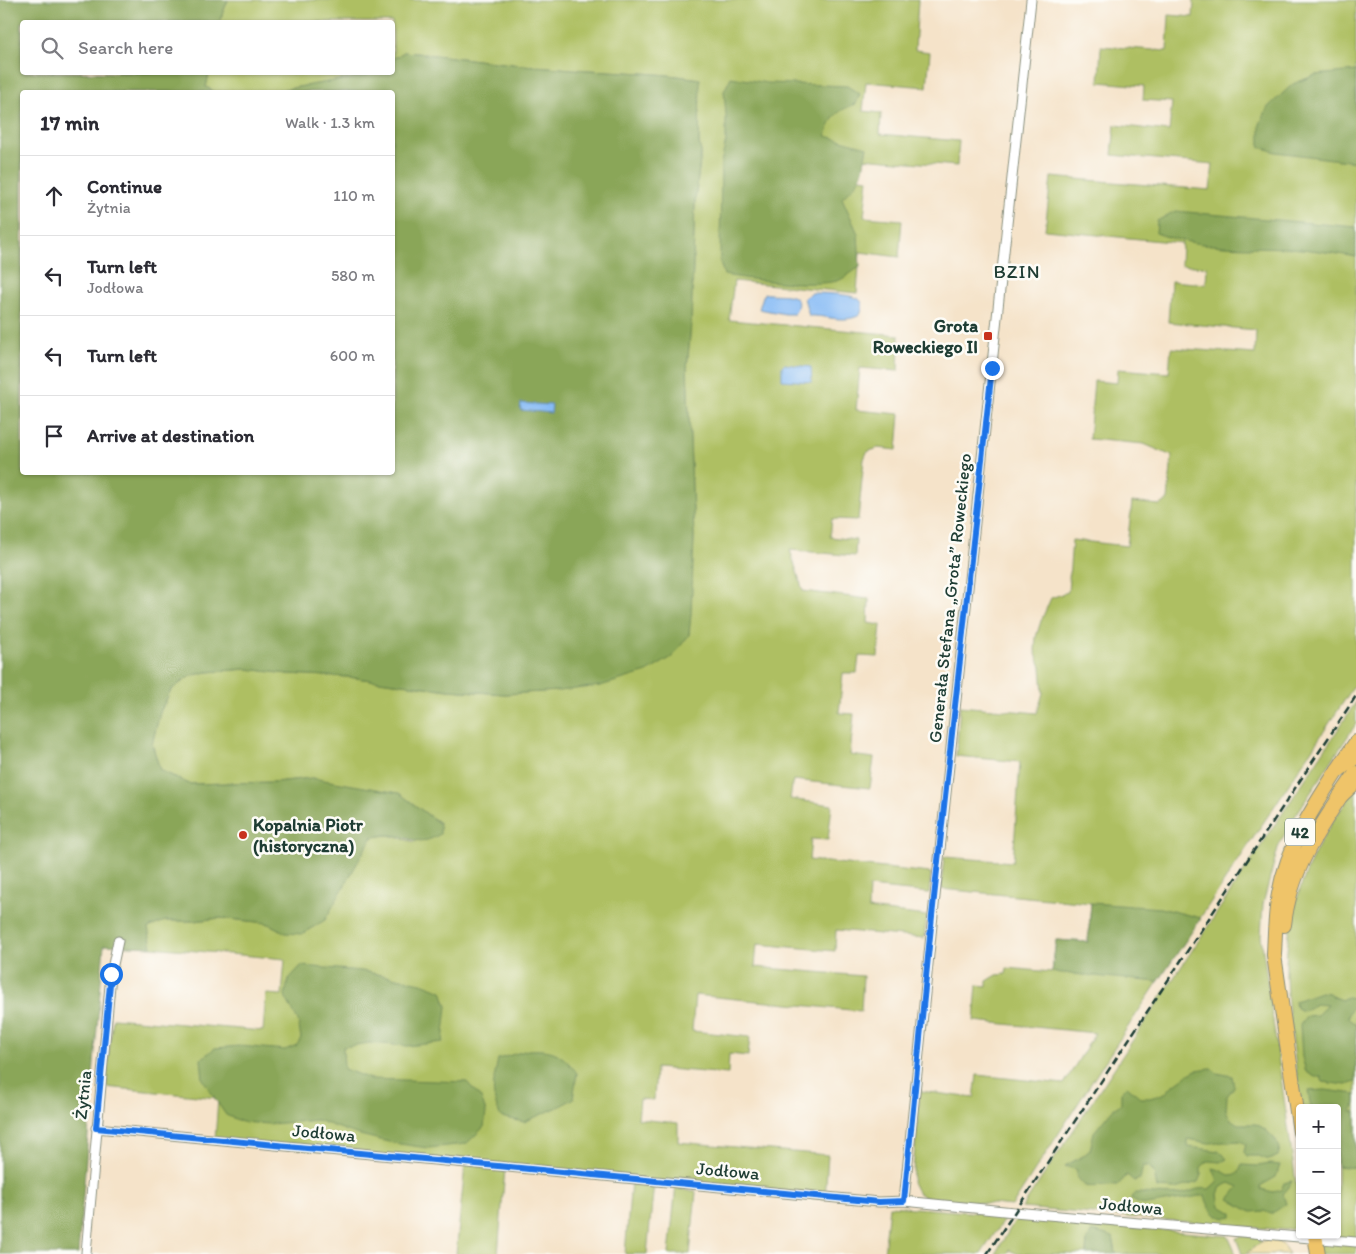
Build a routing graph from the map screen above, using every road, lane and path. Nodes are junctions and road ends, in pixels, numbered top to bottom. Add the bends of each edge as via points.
1 (1030, 0) edge
2 (1356, 742) edge
3 (1356, 756) edge
4 (1338, 770) junction
5 (1356, 773) edge
6 (1356, 781) edge
7 (1342, 795) junction
8 (118, 941) dead end
9 (1283, 1016) junction
10 (1296, 1105) edge
11 (96, 1128) junction
12 (904, 1201) junction
13 (1296, 1235) edge
14 (1315, 1239) edge
15 (1331, 1239) edge
16 (1356, 1242) edge
17 (86, 1253) dead end
18 (1318, 1254) edge

1 - 12 street, Generała Stefana „Grota” Roweckiego
2 - 4 main road, 42
3 - 4 highway
4 - 9 main road, 42 via 1296,840 1279,893 1274,955
5 - 7 main road, 42
6 - 7 highway
7 - 9 main road, 42 via 1307,849 1285,912
8 - 11 street, Żytnia via 111,974
9 - 10 main road, 42
11 - 12 street, Jodłowa via 879,1202
11 - 17 street, Żytnia
12 - 13 street, Jodłowa
14 - 18 main road
15 - 16 street, Jodłowa

